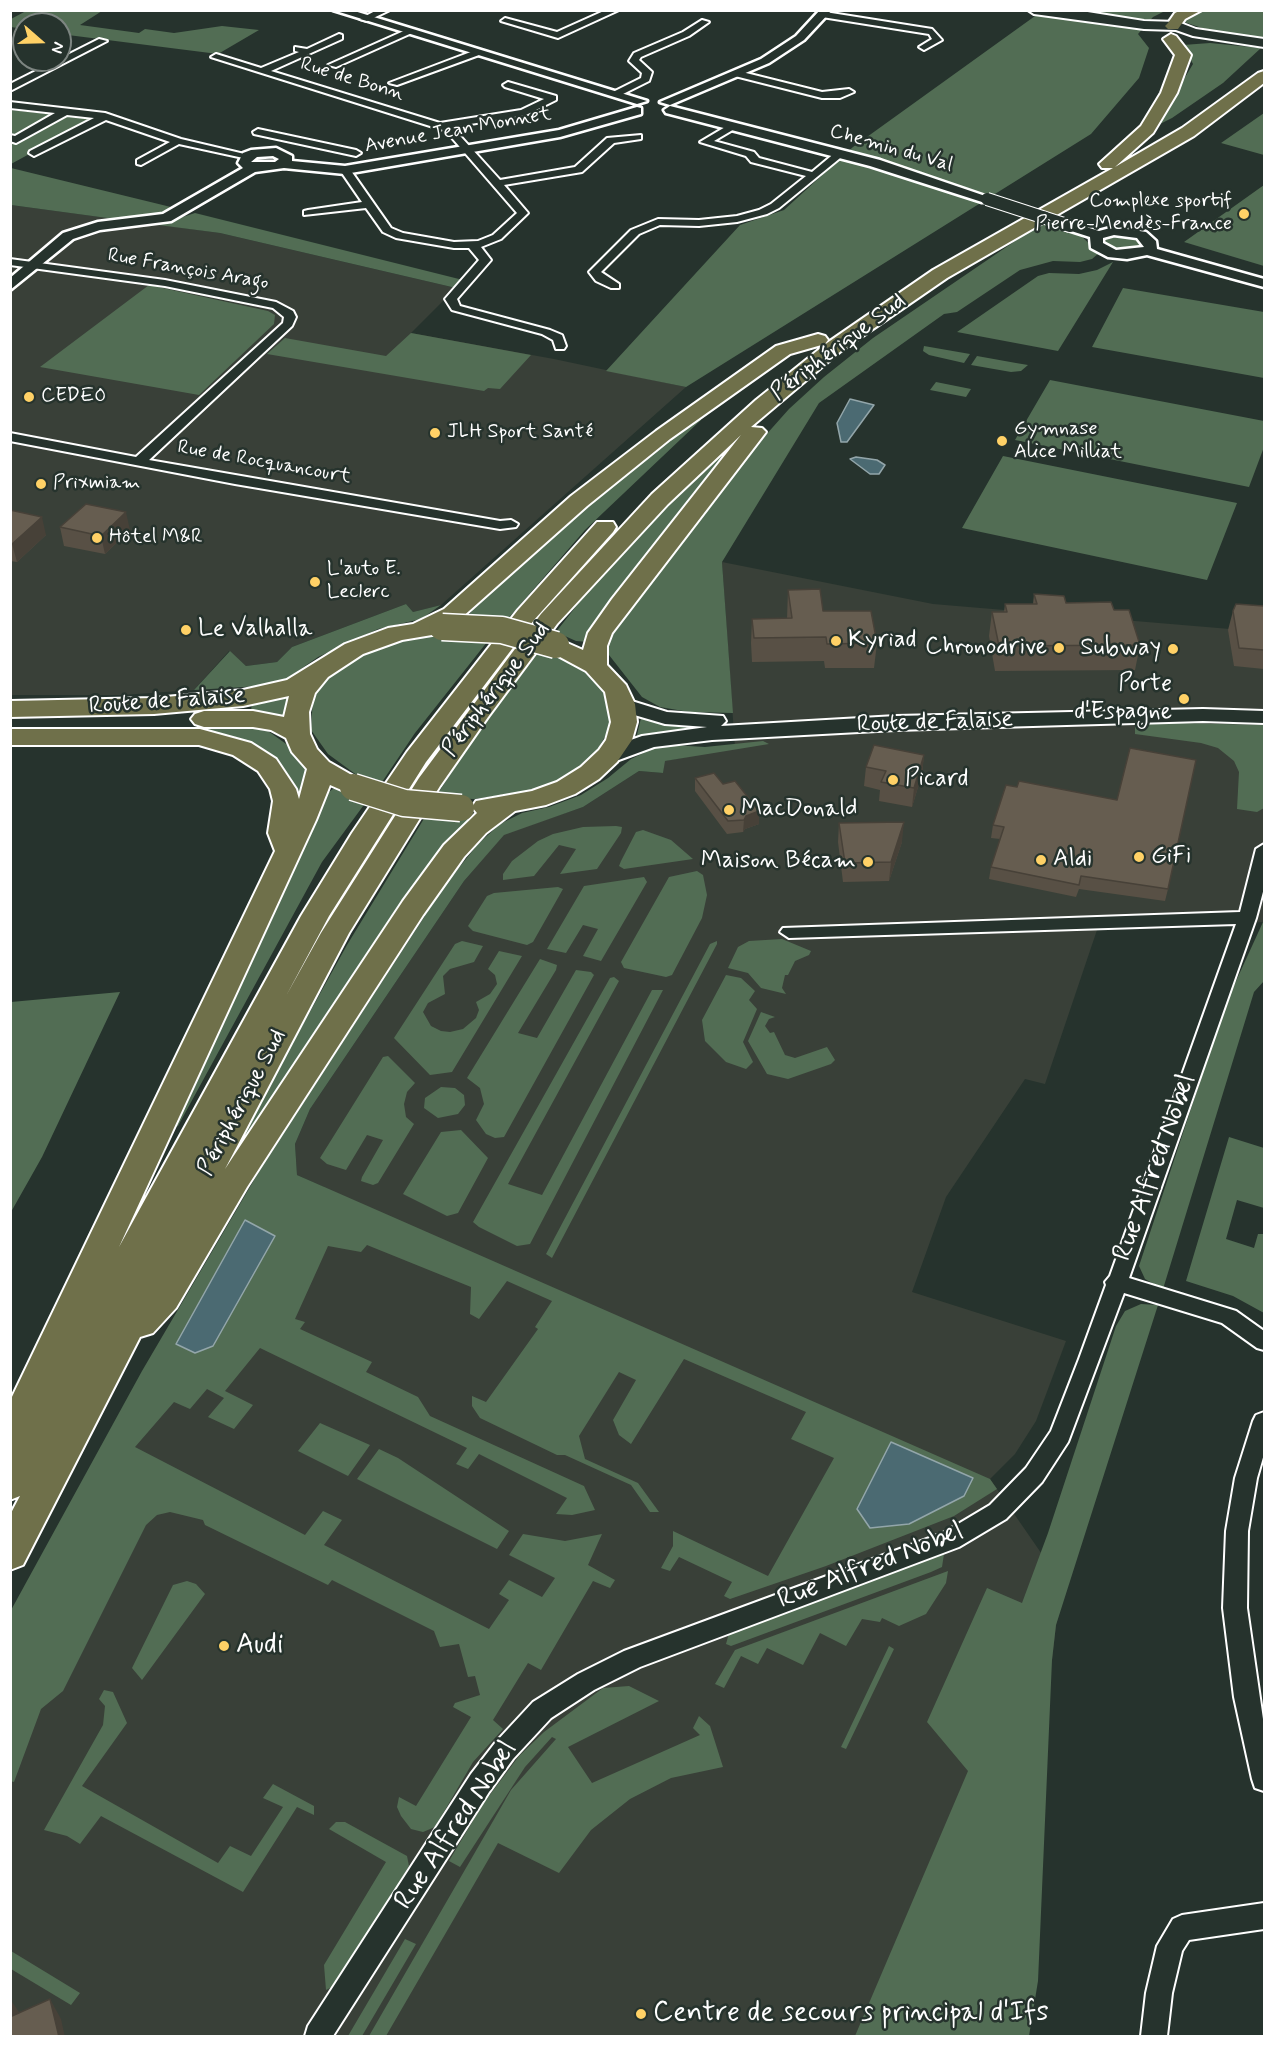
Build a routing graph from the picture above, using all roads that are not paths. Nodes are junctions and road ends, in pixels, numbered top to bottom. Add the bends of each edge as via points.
1 (338, 10) edge
2 (386, 10) edge
3 (615, 10) edge
4 (1195, 10) edge
5 (1035, 11) edge
6 (826, 13) edge
7 (364, 19) junction
8 (505, 21) dead end
9 (705, 22) dead end
10 (1165, 30) junction
11 (409, 32) junction
12 (339, 38) dead end
13 (102, 41) dead end
14 (1264, 43) edge
15 (924, 47) dead end
16 (476, 53) junction
17 (1264, 56) edge
18 (216, 57) dead end
19 (333, 65) dead end
20 (262, 71) junction
21 (738, 74) junction
22 (1264, 76) edge
23 (394, 83) dead end
24 (508, 86) dead end
25 (10, 88) edge
26 (849, 92) dead end
27 (616, 94) junction
28 (10, 105) edge
29 (668, 106) junction
30 (646, 110) junction
31 (66, 111) junction
32 (105, 116) junction
33 (442, 125) junction
34 (732, 126) junction
35 (258, 132) dead end
36 (637, 137) dead end
37 (10, 138) edge
38 (297, 140) junction
39 (178, 141) junction
40 (470, 150) junction
41 (34, 153) dead end
42 (356, 153) dead end
43 (840, 154) junction
44 (280, 158) junction
45 (141, 162) dead end
46 (250, 162) junction
47 (1106, 165) junction
48 (345, 170) junction
49 (813, 176) junction
50 (498, 183) junction
51 (369, 204) junction
52 (308, 213) dead end
53 (1098, 235) junction
54 (473, 245) junction
55 (1147, 251) junction
56 (10, 262) edge
57 (34, 266) junction
58 (1264, 283) edge
59 (10, 286) edge
60 (615, 286) dead end
61 (826, 343) junction
62 (560, 346) dead end
63 (16, 438) edge
64 (10, 448) edge
65 (141, 461) junction
66 (511, 524) dead end
67 (431, 628) junction
68 (596, 666) junction
69 (319, 672) junction
70 (622, 704) junction
71 (1264, 708) edge
72 (10, 709) edge
73 (1264, 717) edge
74 (10, 728) edge
75 (297, 734) junction
76 (10, 737) edge
77 (608, 756) junction
78 (320, 768) junction
79 (505, 806) junction
80 (1264, 849) edge
81 (287, 853) junction
82 (1260, 890) edge
83 (1247, 918) junction
84 (789, 932) dead end
85 (1115, 1282) junction
86 (1264, 1342) edge
87 (114, 1351) junction
88 (1264, 1421) edge
89 (10, 1436) edge
90 (10, 1484) edge
91 (10, 1553) edge
92 (1264, 1779) edge
93 (1264, 1916) edge
94 (378, 1941) junction
95 (318, 2037) edge
96 (333, 2037) edge
97 (1154, 2037) edge

1 - 7 street
2 - 7 street
3 - 8 street via 558,35
4 - 10 highway via 1180,16
5 - 10 main road via 1079,21
6 - 15 street via 932,32 937,40
6 - 21 street, Avenue Jean Monnet via 790,46
7 - 11 street
9 - 27 street via 637,55 634,61 648,75
10 - 14 main road
10 - 47 highway via 1183,55 1169,93 1147,129
11 - 16 street
11 - 19 street
12 - 20 street via 303,50
13 - 25 street
16 - 23 street
16 - 27 street
17 - 47 highway, Périphérique Sud via 1213,101
18 - 20 street, Rue de Bonn
20 - 33 street, Rue de Bonn
21 - 26 street via 822,95
21 - 29 street, Avenue Jean Monnet
22 - 61 highway, Périphérique Sud via 1188,132
24 - 33 street via 553,98 523,112
27 - 30 street
28 - 31 street
29 - 30 street, Avenue Jean Monnet
29 - 30 street
29 - 34 street, Chemin du Val
30 - 40 street, Avenue Jean Monnet via 560,133
31 - 32 street
31 - 37 street via 16,140
32 - 39 street
32 - 41 street
33 - 40 street, Rue de Bonn
34 - 43 street, Chemin du Val
34 - 49 street via 705,142
35 - 38 street
36 - 50 street via 611,140 578,170
38 - 42 street
38 - 44 street
39 - 45 street
39 - 46 street
40 - 48 street, Avenue Jean Monnet
40 - 50 street, Rue de Bonn
43 - 49 street
43 - 53 street, Chemin du Val, bridge
44 - 46 street, Avenue Jean Monnet via 270,168
44 - 48 street, Avenue Jean Monnet
46 - 57 street via 166,218 98,226 68,236
47 - 61 highway, Périphérique Sud via 948,253
48 - 51 street
49 - 60 street via 763,212 708,222 658,222 635,232 595,272
50 - 54 street, Rue de Bonn via 523,213 496,237
51 - 52 street
51 - 54 street via 393,234
53 - 55 street via 1096,246 1113,254
53 - 55 street, Chemin du Val via 1114,231 1141,235 1149,241 1151,248
54 - 62 street via 485,260 451,299 456,308 546,332 558,338
55 - 58 street
56 - 57 street, Rue François Arago
57 - 59 street
57 - 65 street, Rue François Arago via 165,283 276,305 287,311 288,324
61 - 67 highway via 783,350 663,435
61 - 68 highway via 825,364 736,453 620,604 600,633
61 - 87 highway, Périphérique Sud via 660,499 549,619 479,712 335,933
61 - 90 highway, Périphérique Sud via 730,409 621,510 526,615 416,758 309,926
63 - 64 street
63 - 65 street, Rue de Rocquancourt
65 - 66 street, Rue de Rocquancourt
67 - 68 highway, bridge via 502,630 556,645
67 - 69 highway via 397,633 354,648
68 - 70 highway via 608,677
69 - 72 highway, Route de Falaise via 273,693 243,698 154,706
69 - 75 highway via 303,691 296,712
70 - 71 main road, Route de Falaise via 665,718 696,721 1136,707
70 - 77 highway via 624,722 619,740
73 - 77 main road, Route de Falaise via 896,723 650,741
74 - 75 highway, Route de Falaise via 230,718 279,724
75 - 78 highway via 305,752
76 - 81 highway via 200,737 242,749 267,765 283,789 286,801 282,833
77 - 79 highway via 566,788
78 - 79 highway, bridge via 353,788 404,803 462,808
78 - 81 highway via 316,789
79 - 87 highway via 476,827 454,851 413,908 236,1178 164,1298
80 - 82 street, Rue Alfred Nobel
81 - 89 highway via 39,1383
82 - 83 street, Rue Alfred Nobel
83 - 84 street
83 - 85 street, Rue Alfred Nobel
85 - 86 street via 1228,1317
85 - 94 street, Rue Alfred Nobel via 1060,1435 1034,1475 998,1512 951,1540 632,1659 542,1710 480,1783
87 - 91 highway, Périphérique Sud
88 - 92 street via 1246,1478 1237,1531 1235,1608 1246,1697
93 - 97 street via 1182,1929 1170,1946
94 - 95 street, Rue Alfred Nobel
94 - 96 street, Rue Alfred Nobel

